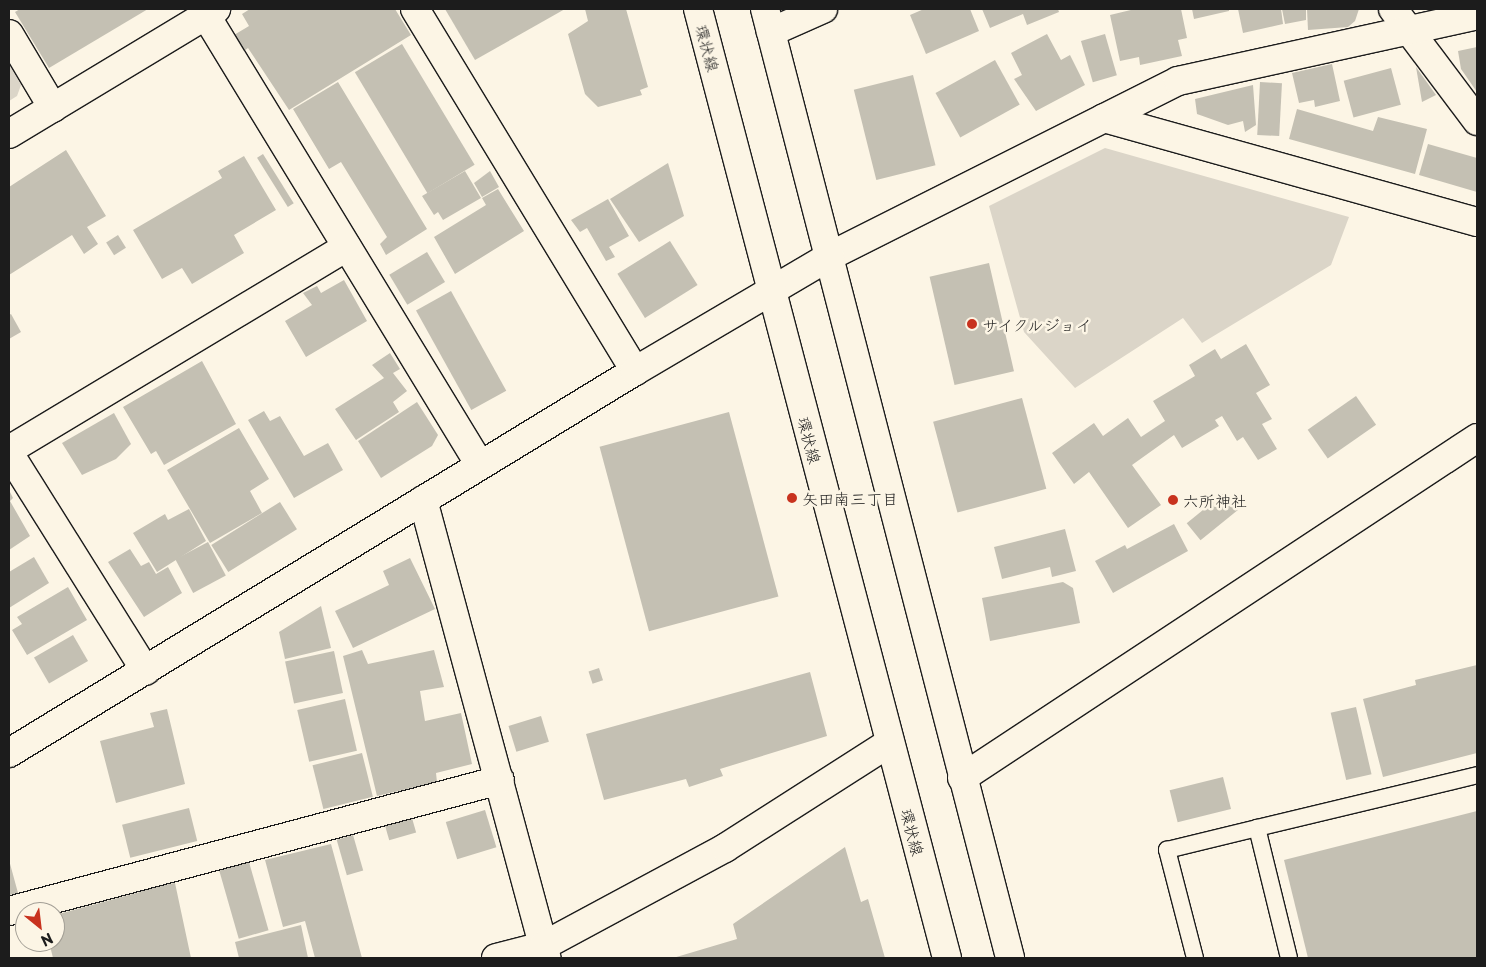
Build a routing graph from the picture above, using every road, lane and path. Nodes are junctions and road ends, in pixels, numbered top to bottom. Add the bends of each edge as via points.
1 (415, 9) edge
2 (698, 9) edge
3 (823, 9) edge
4 (208, 11) edge
5 (1477, 15) edge
6 (1400, 19) edge
7 (768, 20) edge
8 (9, 34) edge
9 (53, 108) junction
10 (1104, 118) junction
11 (1477, 121) edge
12 (9, 134) edge
13 (1477, 222) edge
14 (347, 247) junction
15 (830, 256) junction
16 (771, 290) junction
17 (635, 371) junction
18 (1477, 438) edge
19 (9, 452) edge
20 (480, 465) junction
21 (423, 500) junction
22 (146, 671) junction
23 (889, 743) junction
24 (9, 753) edge
25 (1477, 776) edge
26 (962, 778) junction
27 (500, 780) junction
28 (1257, 828) junction
29 (9, 912) edge
30 (545, 952) edge
31 (496, 958) edge
32 (947, 958) edge
33 (1010, 958) edge
34 (1195, 958) edge
35 (1289, 958) edge

1 - 17 street
2 - 16 street, 環状線
3 - 7 street
4 - 9 street
4 - 14 street
5 - 6 street
6 - 10 street via 1178,81
6 - 11 street
7 - 15 street
8 - 9 street
9 - 12 street
10 - 13 street
10 - 15 street
14 - 19 street
14 - 20 street
15 - 16 street
15 - 26 street
16 - 17 street
16 - 23 street, 環状線
17 - 20 street
18 - 26 street
19 - 22 street
20 - 21 street
21 - 22 street
21 - 27 street
22 - 24 street
23 - 30 street via 725,848
23 - 32 street, 環状線
25 - 28 lane
26 - 33 street
27 - 29 street
27 - 30 street
28 - 34 lane via 1167,850
28 - 35 lane
30 - 31 street

